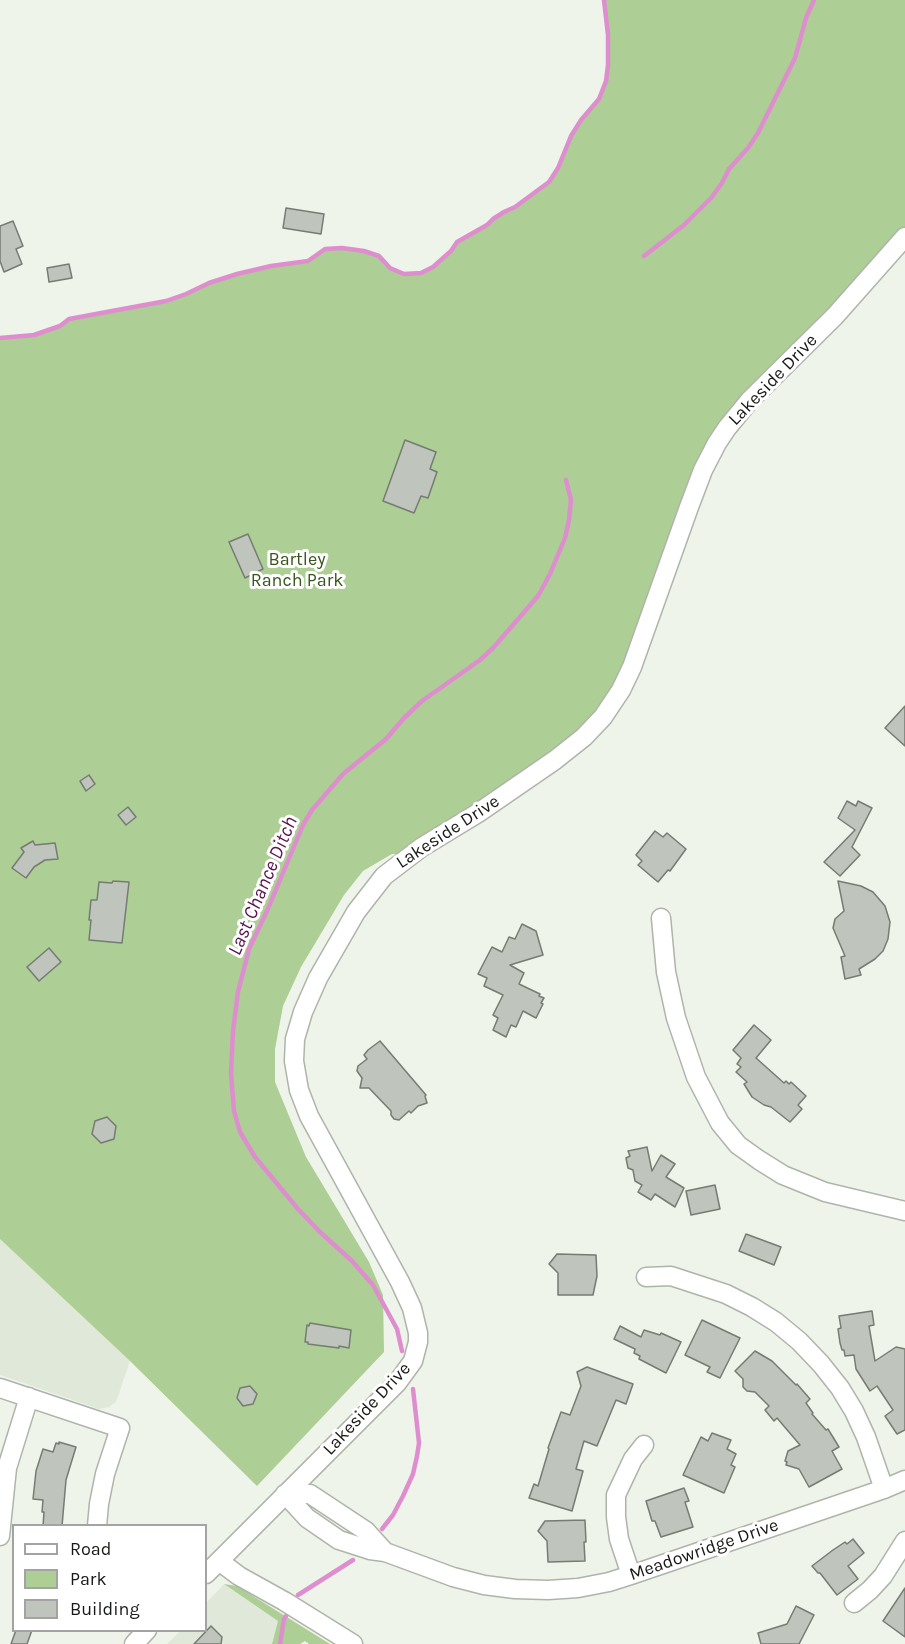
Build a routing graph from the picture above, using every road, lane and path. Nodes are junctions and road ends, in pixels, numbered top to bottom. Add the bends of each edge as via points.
1 (905, 237) edge
2 (662, 918) dead end
3 (905, 1211) edge
4 (646, 1277) dead end
5 (0, 1388) edge
6 (30, 1397) junction
7 (644, 1445) dead end
8 (905, 1480) edge
9 (884, 1489) junction
10 (285, 1494) junction
11 (97, 1524) edge
12 (0, 1536) edge
13 (905, 1541) edge
14 (219, 1561) junction
15 (207, 1573) edge
16 (631, 1575) junction
17 (854, 1603) dead end
18 (145, 1632) edge
19 (134, 1644) edge
20 (353, 1644) edge

1 - 10 street, Lakeside Drive via 835,316 750,400 717,443 696,488 632,667 603,717 555,760 384,876 356,912 318,978 296,1039 294,1061 299,1090 309,1116 400,1282 412,1308 418,1342 413,1361 397,1383
2 - 3 street via 666,972 676,1018 696,1077 720,1123 738,1145 783,1175 825,1192
4 - 9 street via 671,1276 726,1294 776,1322 799,1341 840,1388 854,1411
5 - 6 street
6 - 11 street via 120,1428 105,1474
6 - 12 street via 7,1468
7 - 16 street via 616,1495 619,1539
8 - 9 street, Meadowridge Drive
9 - 16 street, Meadowridge Drive
10 - 14 street, Lakeside Drive
10 - 16 street, Meadowridge Drive via 310,1494 366,1531 385,1552 453,1577 497,1587 548,1590 578,1588
13 - 17 street via 882,1576
14 - 15 street, Lakeside Drive
14 - 20 street
18 - 19 street

